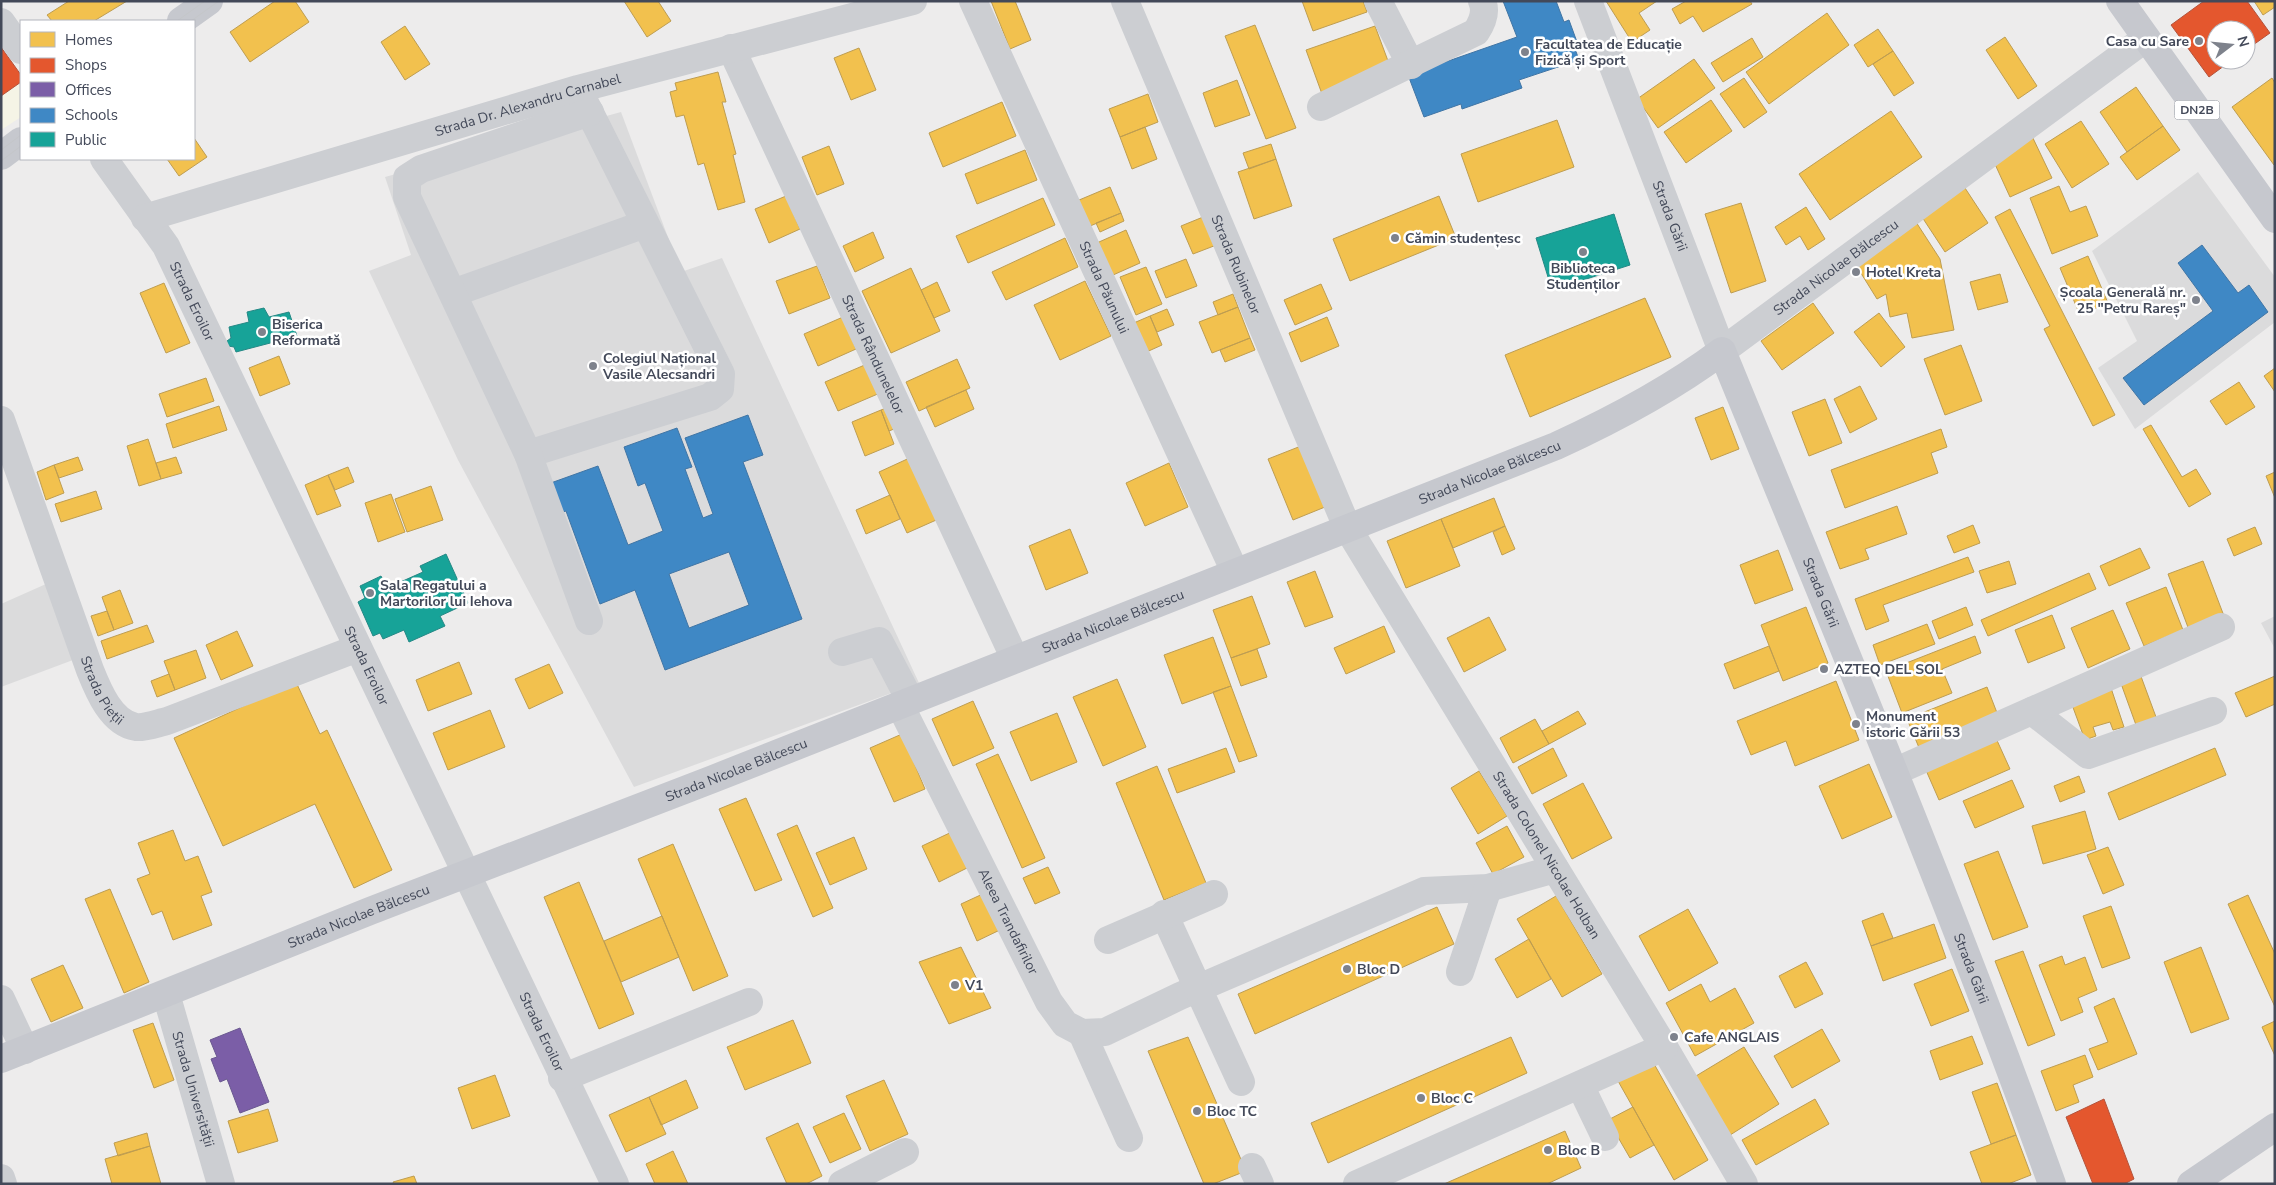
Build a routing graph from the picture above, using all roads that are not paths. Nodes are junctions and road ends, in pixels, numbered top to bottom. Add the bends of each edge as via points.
1 (913, 1) edge
2 (973, 1) edge
3 (1125, 1) edge
4 (1378, 1) edge
5 (1482, 1) edge
6 (1588, 1) edge
7 (2120, 1) edge
8 (1, 22) edge
9 (2146, 38) junction
10 (731, 48) junction
11 (20, 49) edge
12 (1411, 65) junction
13 (584, 100) junction
14 (1321, 107) dead end
15 (20, 142) edge
16 (1, 156) edge
17 (105, 160) edge
18 (144, 218) junction
19 (2275, 219) edge
20 (645, 224) junction
21 (452, 293) junction
22 (1722, 351) junction
23 (4, 437) edge
24 (528, 454) junction
25 (1347, 527) junction
26 (1235, 572) junction
27 (589, 621) dead end
28 (2221, 627) dead end
29 (358, 648) junction
30 (842, 652) dead end
31 (1015, 659) junction
32 (905, 703) junction
33 (2214, 711) dead end
34 (2032, 712) junction
35 (1894, 772) junction
36 (1555, 869) junction
37 (465, 874) junction
38 (1488, 888) junction
39 (1214, 894) dead end
40 (1164, 914) junction
41 (1108, 940) dead end
42 (1460, 972) dead end
43 (1190, 993) junction
44 (166, 994) junction
45 (1, 998) edge
46 (749, 1002) dead end
47 (1082, 1033) junction
48 (1664, 1047) junction
49 (13, 1054) edge
50 (562, 1078) junction
51 (1241, 1082) dead end
52 (1580, 1085) junction
53 (2275, 1127) edge
54 (1605, 1137) dead end
55 (1129, 1138) dead end
56 (905, 1152) dead end
57 (1, 1178) edge
58 (3, 1184) edge
59 (221, 1184) edge
60 (615, 1184) edge
61 (842, 1184) edge
62 (1357, 1184) edge
63 (1744, 1184) edge
64 (2052, 1184) edge
65 (2191, 1184) edge

1 - 10 street, Strada Dr. Alexandru Carnabel
2 - 26 street, Strada Păunului
3 - 25 street, Strada Rubinelor
4 - 12 street
5 - 12 street via 1482,22 1476,32
6 - 22 street, Strada Gării
7 - 9 main road, DN2B
8 - 11 street
9 - 19 main road, DN2B
9 - 22 street, Strada Nicolae Bălcescu
10 - 13 street, Strada Dr. Alexandru Carnabel
10 - 31 street, Strada Rândunelelor
12 - 14 street
13 - 18 street, Strada Dr. Alexandru Carnabel
13 - 20 street
13 - 21 street via 421,169 407,178 407,197
15 - 16 main road
17 - 18 street, Strada Eroilor
18 - 29 street, Strada Eroilor via 166,246
20 - 21 street
20 - 24 street via 721,374 720,390 710,396
21 - 24 street
22 - 25 main road, Strada Nicolae Bălcescu via 1660,393 1582,434
22 - 35 main road, Strada Gării
23 - 29 street, Strada Pieții via 90,670 108,706 127,725 137,728 167,721
24 - 27 street
25 - 26 main road, Strada Nicolae Bălcescu
25 - 36 street, Strada Colonel Nicolae Holban
26 - 31 main road, Strada Nicolae Bălcescu
28 - 34 street
29 - 37 street, Strada Eroilor
30 - 32 street, Aleea Trandafirilor via 879,641
31 - 32 main road, Strada Nicolae Bălcescu
32 - 37 main road, Strada Nicolae Bălcescu
32 - 47 street, Aleea Trandafirilor via 1049,1002 1065,1024
33 - 34 street via 2088,754
34 - 35 street
35 - 64 main road, Strada Gării via 2020,1093
36 - 38 street
36 - 48 street, Strada Colonel Nicolae Holban
37 - 44 main road, Strada Nicolae Bălcescu
37 - 50 street, Strada Eroilor
38 - 42 street
38 - 43 street via 1424,891
39 - 40 street
40 - 41 street
40 - 43 street
43 - 47 street via 1105,1032
43 - 51 street
44 - 49 main road, Strada Nicolae Bălcescu
44 - 59 street, Strada Universității
45 - 49 street
46 - 50 street
47 - 55 street
48 - 52 street
48 - 63 street, Strada Colonel Nicolae Holban
50 - 60 street, Strada Eroilor
52 - 54 street
52 - 62 street
53 - 65 main road
56 - 61 street
57 - 58 street

